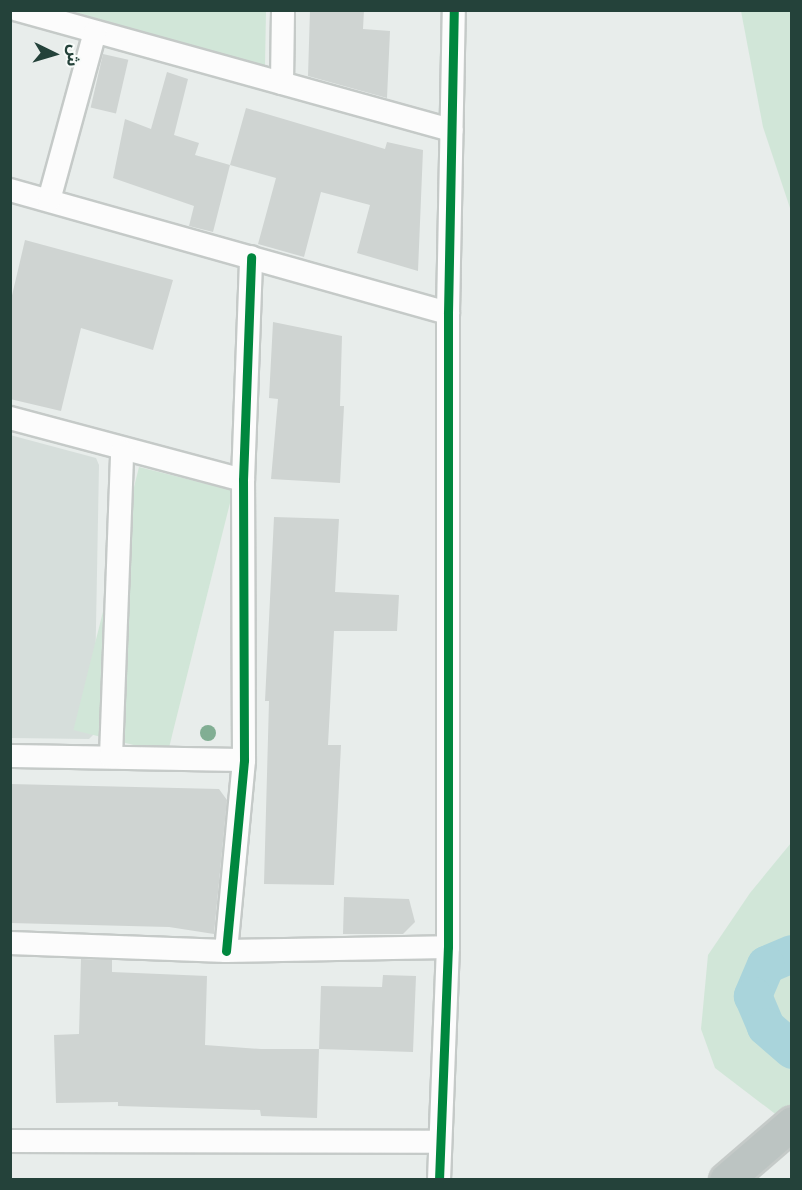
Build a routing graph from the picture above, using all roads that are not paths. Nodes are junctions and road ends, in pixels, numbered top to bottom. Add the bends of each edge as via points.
1 (18, 10) edge
2 (283, 10) edge
3 (454, 10) edge
4 (95, 32) junction
5 (282, 83) junction
6 (452, 130) junction
7 (10, 190) edge
8 (49, 200) junction
9 (251, 257) junction
10 (448, 313) junction
11 (10, 418) edge
12 (122, 451) junction
13 (243, 480) junction
14 (10, 756) edge
15 (111, 757) junction
16 (244, 760) junction
17 (10, 943) edge
18 (447, 947) junction
19 (226, 951) junction
20 (792, 1123) edge
21 (10, 1141) edge
22 (440, 1142) junction
23 (439, 1179) edge
24 (726, 1179) edge

1 - 4 street
2 - 5 street
3 - 6 street
4 - 5 street
4 - 8 street
5 - 6 street
6 - 10 street
7 - 8 street
8 - 9 street
9 - 10 street
9 - 13 street
10 - 18 street
11 - 12 street
12 - 13 street
12 - 15 street
13 - 16 street
14 - 15 street
15 - 16 street
16 - 19 street
17 - 19 street
18 - 19 street
18 - 22 street
20 - 24 highway
21 - 22 street
22 - 23 street

